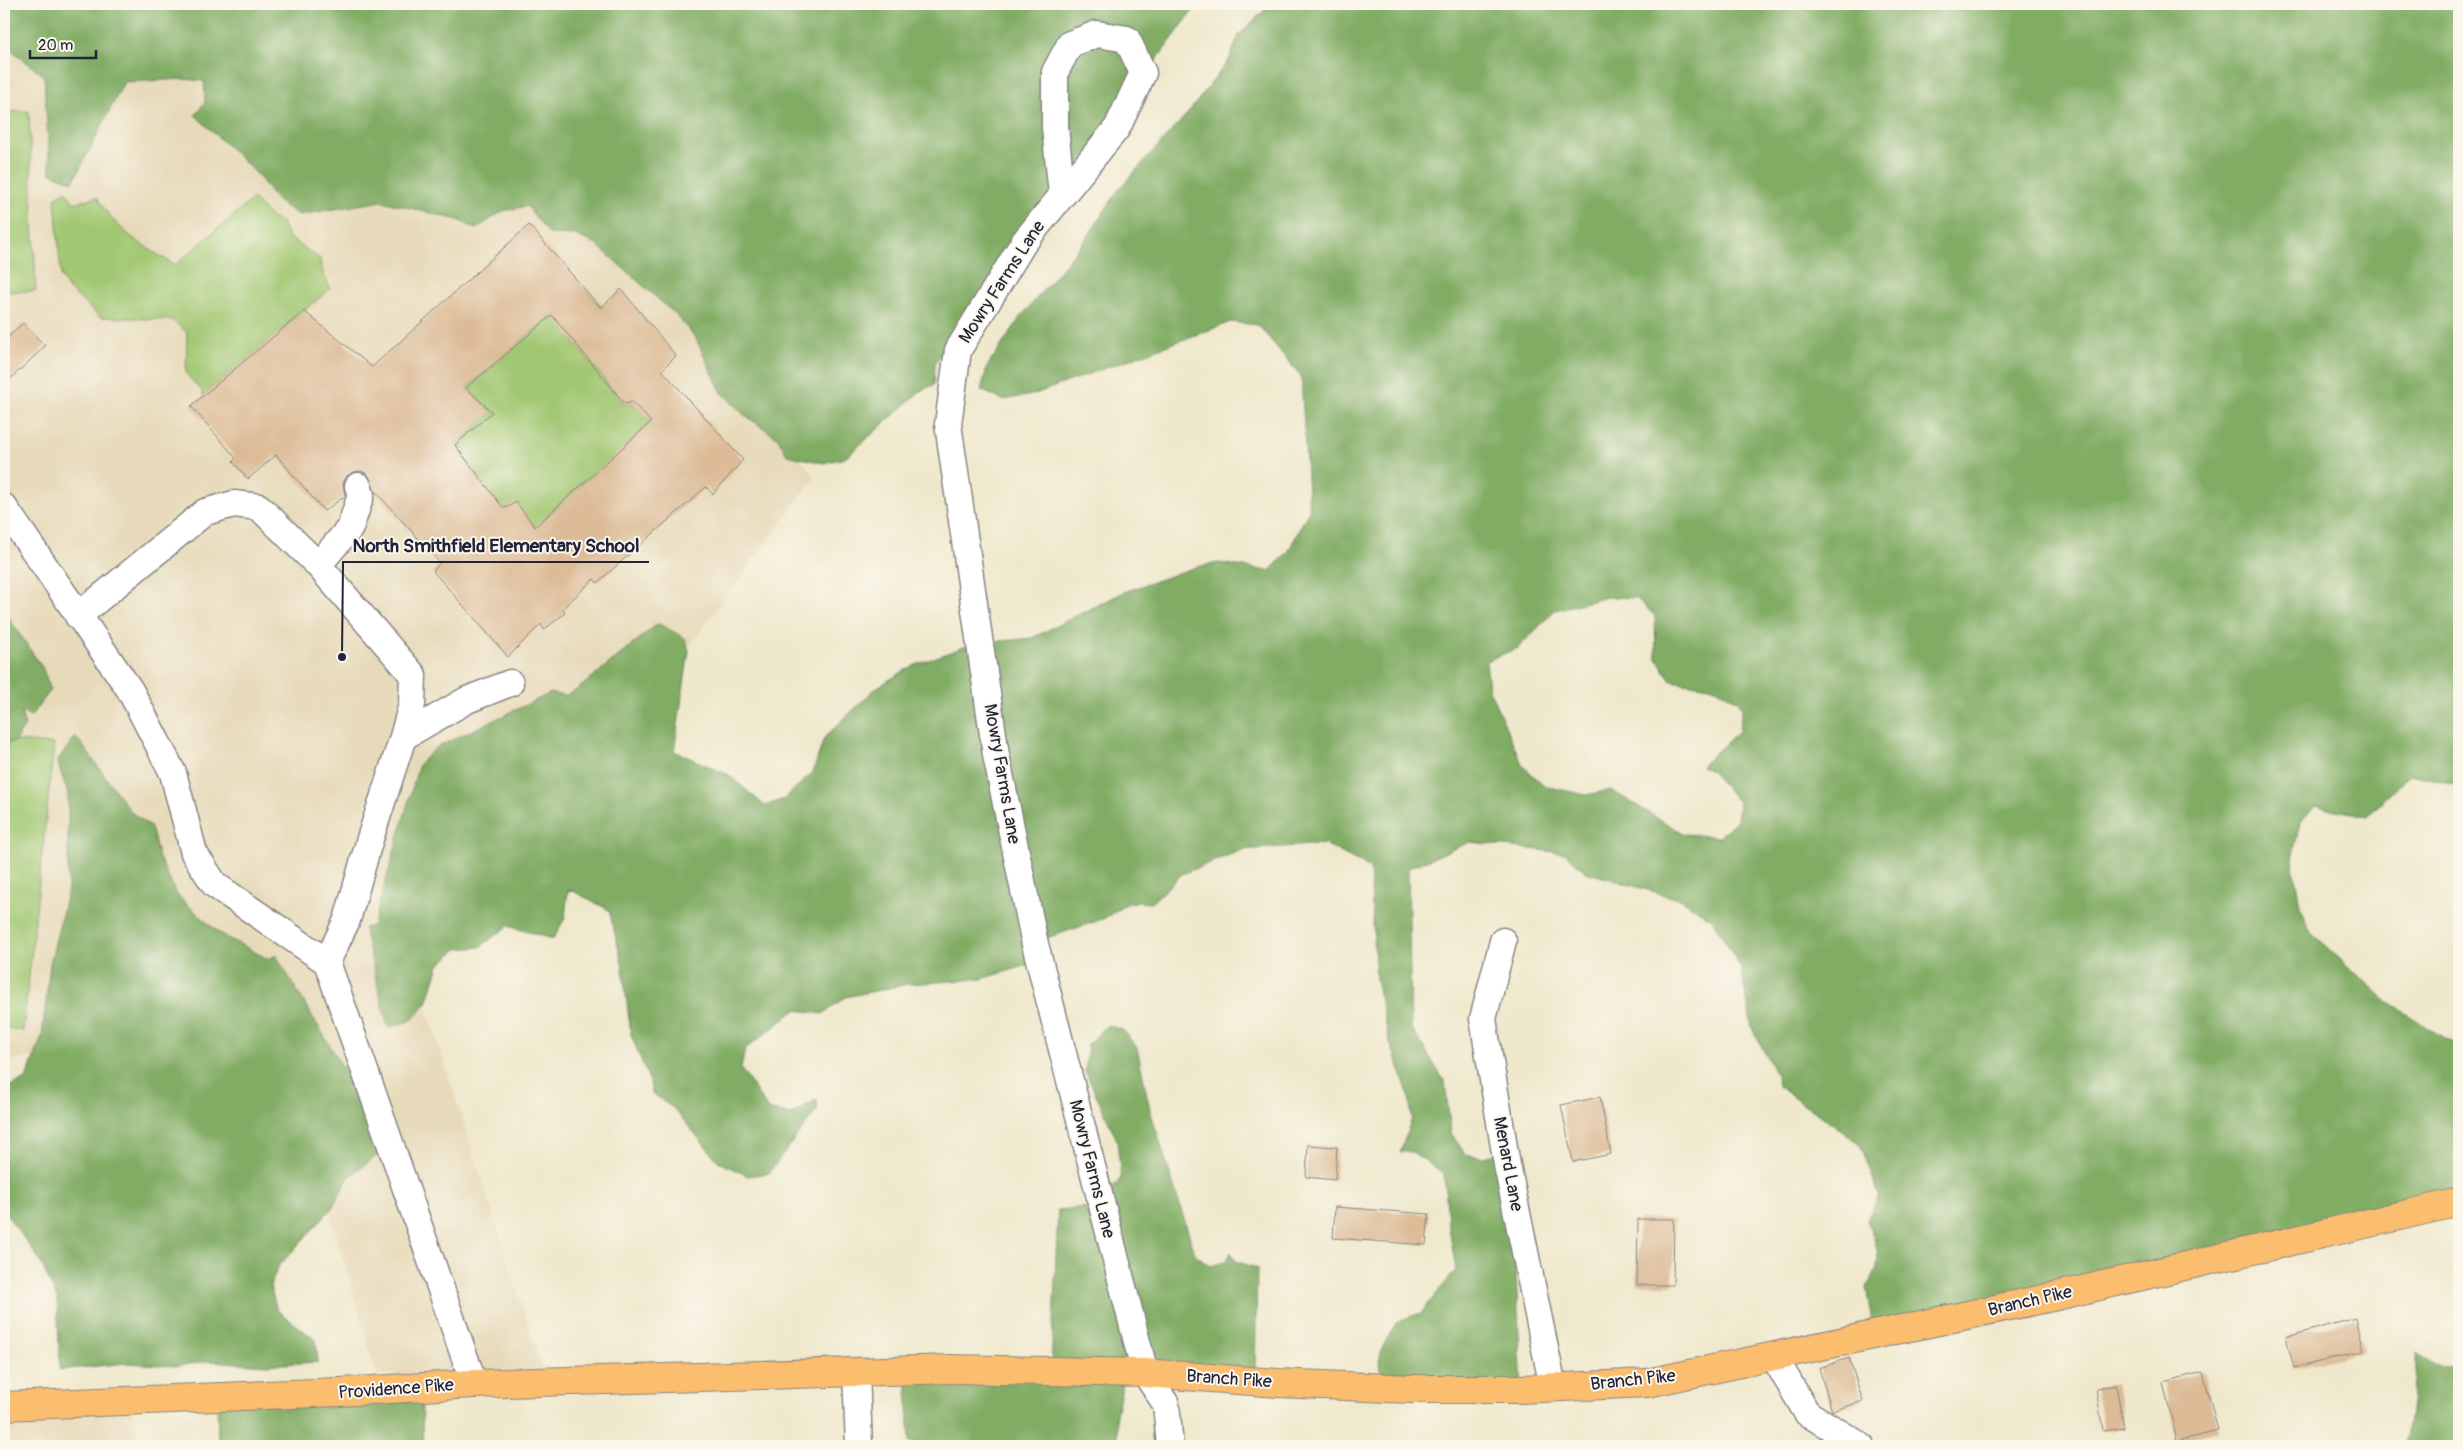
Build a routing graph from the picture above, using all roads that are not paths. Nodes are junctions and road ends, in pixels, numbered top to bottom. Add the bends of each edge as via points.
1 (1062, 195) junction
2 (358, 486) dead end
3 (4, 507) edge
4 (318, 565) junction
5 (78, 616) junction
6 (510, 683) dead end
7 (403, 737) junction
8 (1503, 942) dead end
9 (327, 962) junction
10 (2459, 1202) edge
11 (1774, 1357) junction
12 (789, 1372) joint
13 (856, 1372) junction
14 (1145, 1373) junction
15 (474, 1384) junction
16 (1553, 1387) junction
17 (4, 1406) edge
18 (860, 1446) edge
19 (1170, 1446) edge
20 (1861, 1446) edge

1 - 1 street, Mowry Farms Lane via 1117,128 1143,73 1127,39 1097,34 1070,44 1054,72 1055,127
1 - 14 street, Mowry Farms Lane via 1024,242 958,350 948,424 996,755 1033,935
2 - 4 street via 361,495 350,528
3 - 5 street
4 - 5 street via 258,507 234,504 204,512
4 - 7 street via 413,675 412,704
5 - 9 street via 130,690 174,773 194,853 215,885
6 - 7 street via 467,700
7 - 9 street via 347,920
8 - 16 street, Menard Lane via 1483,1019 1507,1165
9 - 15 street
10 - 11 main road, Branch Pike via 2052,1297
11 - 16 main road, Branch Pike via 1647,1382
11 - 20 street via 1807,1413
12 - 13 main road, Branch Pike
12 - 15 main road, Providence Pike
13 - 14 main road, Branch Pike via 951,1369
13 - 18 street
14 - 16 main road, Branch Pike via 1411,1388
14 - 19 street, Mowry Farms Lane via 1166,1404
15 - 17 main road, Providence Pike

